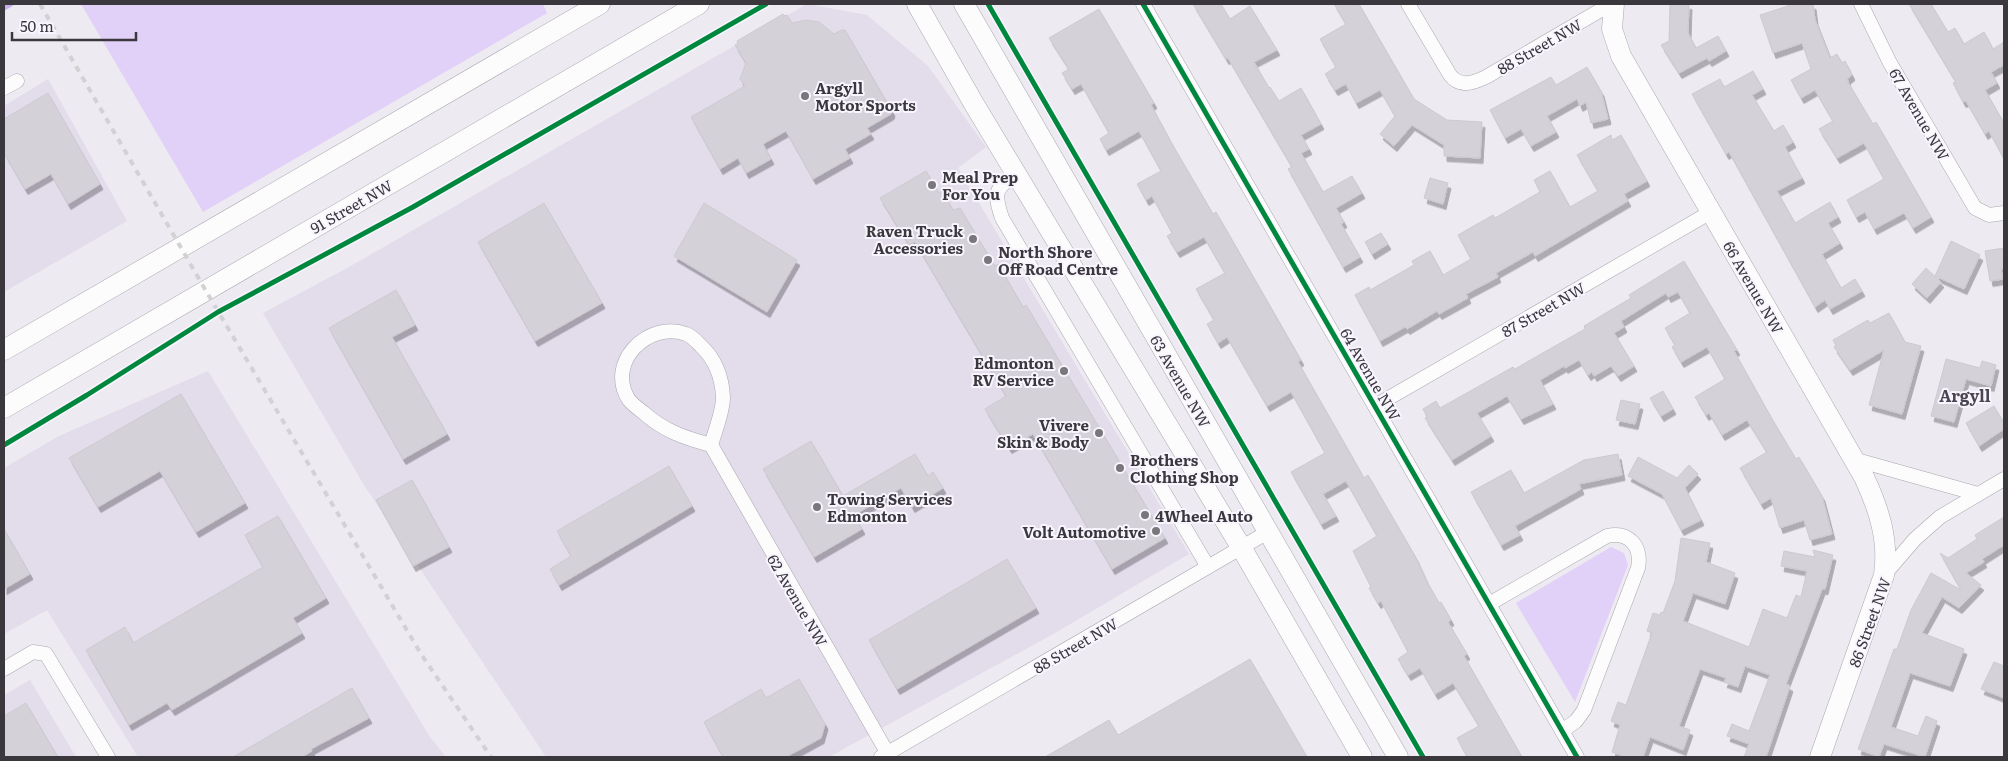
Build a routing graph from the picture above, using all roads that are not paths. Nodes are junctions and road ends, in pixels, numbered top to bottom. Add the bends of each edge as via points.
1 (600, 4) edge
2 (698, 4) edge
3 (917, 4) edge
4 (964, 4) edge
5 (1143, 4) edge
6 (1408, 4) edge
7 (1613, 4) edge
8 (1861, 4) edge
9 (17, 81) dead end
10 (4, 88) edge
11 (1017, 175) junction
12 (1711, 212) junction
13 (2004, 213) edge
14 (4, 350) edge
15 (1375, 406) junction
16 (4, 408) edge
17 (711, 445) junction
18 (1853, 458) junction
19 (2004, 479) edge
20 (1978, 494) junction
21 (1268, 532) junction
22 (1241, 547) junction
23 (1208, 567) junction
24 (1884, 575) junction
25 (1489, 604) junction
26 (4, 669) edge
27 (1562, 731) junction
28 (884, 755) edge
29 (108, 757) edge
30 (1362, 757) edge
31 (1398, 757) edge
32 (1576, 757) edge
33 (1820, 757) edge

1 - 14 main road
2 - 16 main road, 91 Street NW
3 - 11 main road
4 - 21 main road, 63 Avenue NW
5 - 15 street, 64 Avenue NW
6 - 7 street, 88 Street NW via 1450,76 1454,81 1466,84 1486,77
7 - 12 main road, 66 Avenue NW via 1612,29 1621,56
8 - 13 street, 67 Avenue NW via 1890,63 1975,208 1989,215
9 - 10 street
11 - 22 main road
11 - 23 street via 998,188 996,200 1002,218
12 - 15 street, 87 Street NW
12 - 18 main road, 66 Avenue NW
15 - 25 street, 64 Avenue NW
17 - 17 street via 679,437 658,426 630,400 622,378 625,359 639,341 673,331 688,334 708,352 719,373 723,399
17 - 28 street, 62 Avenue NW
18 - 20 street
18 - 24 main road, 66 Avenue NW via 1871,491 1880,518 1886,545
19 - 20 street, 86 Street NW
20 - 24 street, 86 Street NW via 1927,528
21 - 22 street, 88 Street NW
21 - 31 main road, 63 Avenue NW
22 - 23 street, 88 Street NW
22 - 30 main road
23 - 28 street, 88 Street NW
24 - 33 main road, 86 Street NW
25 - 27 street, 64 Avenue NW
25 - 27 street via 1607,536 1623,536 1636,545 1638,568 1587,701 1579,718
26 - 29 street via 33,652 46,654
27 - 32 street, 64 Avenue NW

